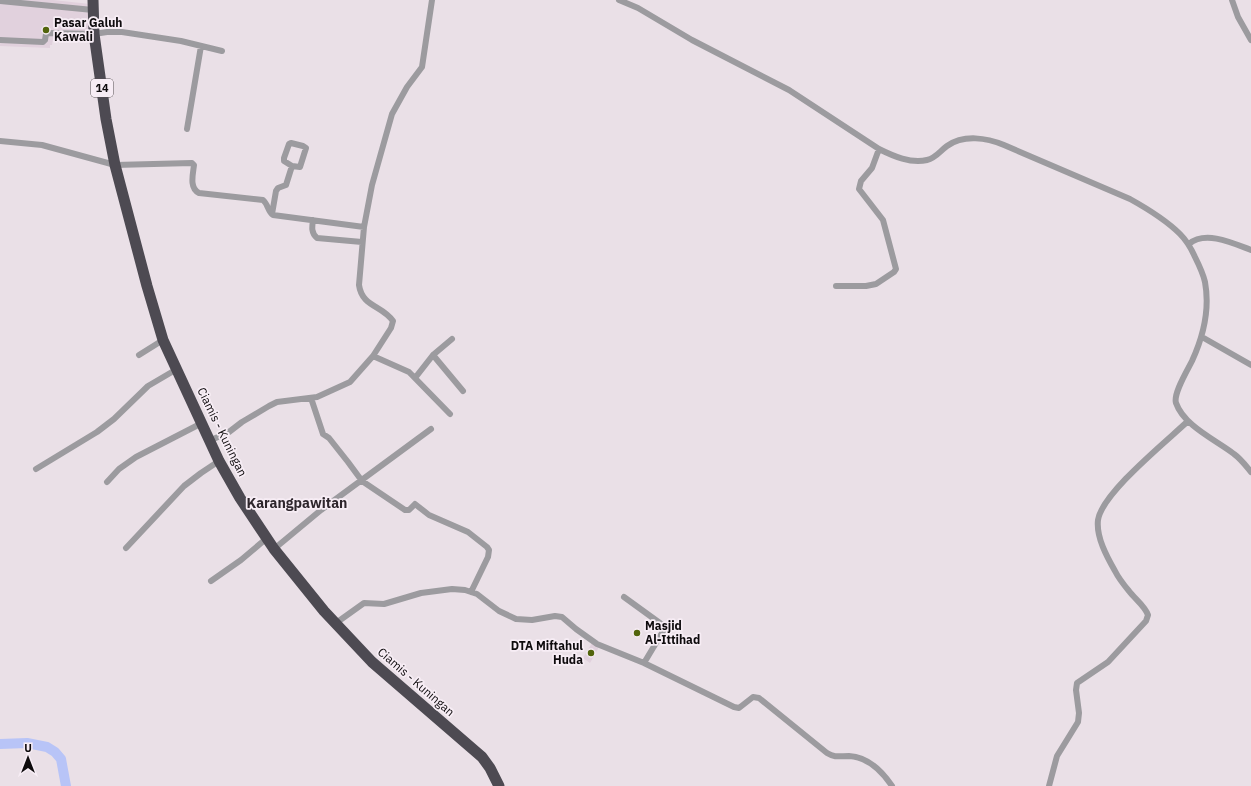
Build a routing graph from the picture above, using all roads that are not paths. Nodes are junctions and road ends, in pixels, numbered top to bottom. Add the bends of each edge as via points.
1 (432, 0) edge
2 (619, 0) edge
3 (1232, 0) edge
4 (0, 1) edge
5 (93, 5) edge
6 (94, 34) junction
7 (0, 40) edge
8 (1251, 40) edge
9 (201, 46) junction
10 (222, 51) dead end
11 (187, 129) dead end
12 (0, 141) edge
13 (879, 149) junction
14 (115, 165) junction
15 (292, 166) dead end
16 (272, 214) junction
17 (313, 220) junction
18 (364, 227) junction
19 (362, 242) junction
20 (1188, 244) junction
21 (1251, 250) edge
22 (836, 286) dead end
23 (1202, 337) junction
24 (163, 340) junction
25 (452, 340) dead end
26 (139, 355) dead end
27 (433, 355) junction
28 (373, 356) junction
29 (1251, 365) edge
30 (177, 369) junction
31 (415, 378) junction
32 (463, 391) dead end
33 (311, 398) junction
34 (450, 414) dead end
35 (1188, 421) junction
36 (202, 423) junction
37 (431, 429) dead end
38 (210, 441) junction
39 (219, 461) junction
40 (36, 468) dead end
41 (1251, 472) edge
42 (362, 481) junction
43 (107, 482) dead end
44 (267, 538) junction
45 (126, 548) dead end
46 (274, 549) junction
47 (211, 581) dead end
48 (471, 592) junction
49 (624, 597) dead end
50 (336, 623) junction
51 (644, 663) junction
52 (499, 786) edge
53 (892, 786) edge
54 (1049, 786) edge

1 - 18 street via 424,62 390,121 372,185
2 - 13 street via 790,90
3 - 8 street via 1238,18
4 - 5 street
5 - 6 highway, Ciamis - Kuningan / 14
6 - 7 street via 50,32 46,33 43,42
6 - 9 street via 122,32
6 - 14 highway, Ciamis - Kuningan / 14
9 - 10 street
9 - 11 street
12 - 14 street via 42,145
13 - 20 street via 899,157 921,161 932,158 951,144 962,140 982,139 998,143 1138,204 1168,223
13 - 22 street via 872,168 859,189 883,220 896,269 876,284
14 - 16 street via 192,163 193,186 197,192 263,200
14 - 24 highway, Ciamis - Kuningan / 14
15 - 16 street via 286,185 276,191
16 - 17 street
17 - 18 street
17 - 19 street via 314,236 317,238
18 - 19 street
19 - 28 street via 360,292 366,300 393,321
20 - 21 street via 1201,238 1218,239
20 - 23 street via 1205,281 1205,325
23 - 29 street
23 - 35 street via 1176,396 1176,403
24 - 26 street
24 - 30 highway, Ciamis - Kuningan / 14
25 - 27 street
27 - 31 street
27 - 32 street
28 - 31 street via 409,372
28 - 33 street via 350,382
30 - 36 highway, Ciamis - Kuningan / 14
30 - 40 street via 148,386 97,432
31 - 34 street
33 - 38 street via 277,402
33 - 42 street via 323,434 329,438
35 - 41 street via 1233,453
35 - 54 street via 1123,482 1100,512 1098,528 1110,563 1148,615 1146,621 1115,656 1077,683 1078,722 1057,756
36 - 38 highway, Ciamis - Kuningan / 14
36 - 43 street via 136,457 119,469
37 - 42 street
38 - 39 highway, Ciamis - Kuningan / 14
39 - 44 highway, Ciamis - Kuningan / 14
39 - 45 street via 184,486
42 - 46 street via 321,510
42 - 48 street via 405,510 416,504 429,515 468,532 487,547 488,556
44 - 46 highway, Ciamis - Kuningan / 14
44 - 47 street
46 - 50 highway, Ciamis - Kuningan / 14
48 - 50 street via 439,590 384,604 364,603
48 - 51 street via 516,619 562,617 597,644
49 - 51 street via 665,628
50 - 52 highway, Ciamis - Kuningan / 14 via 372,662 482,757
51 - 53 street via 734,707 739,708 753,697 759,698 827,753 835,757 852,756 863,759 882,773

